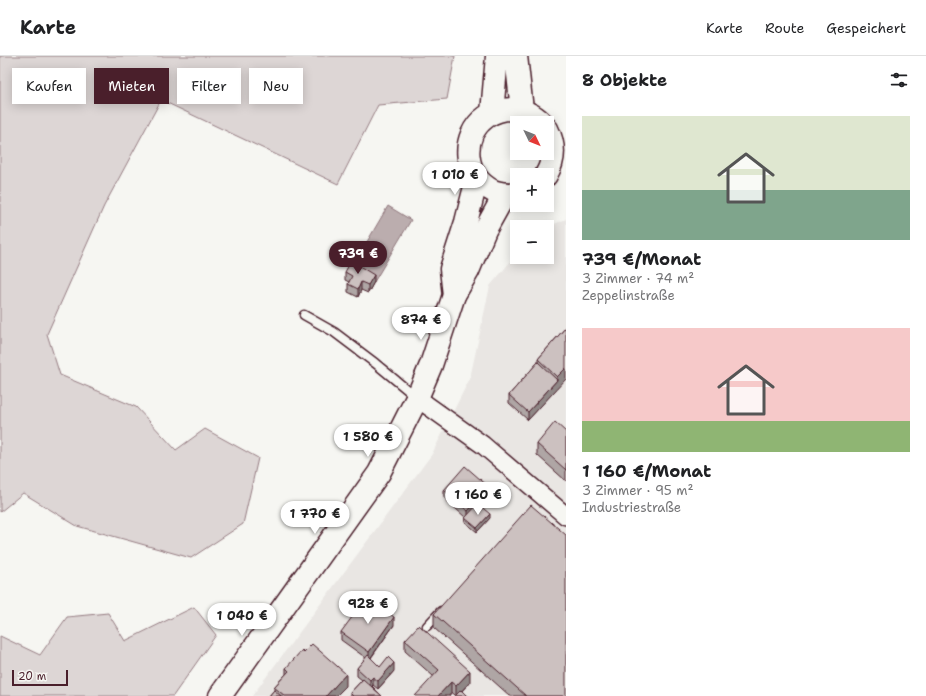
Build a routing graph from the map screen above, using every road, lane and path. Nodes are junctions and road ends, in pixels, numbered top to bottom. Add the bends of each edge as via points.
1 (497, 56) edge
2 (516, 56) edge
3 (522, 110) junction
4 (492, 113) junction
5 (534, 116) edge
6 (566, 173) edge
7 (554, 175) edge
8 (477, 179) junction
9 (510, 194) edge
10 (510, 195) edge
11 (454, 295) junction
12 (304, 315) dead end
13 (417, 398) junction
14 (566, 516) edge
15 (448, 602) edge
16 (427, 626) dead end
17 (220, 696) edge

1 - 4 main road
2 - 3 main road
3 - 4 main road via 507,109
3 - 5 main road
4 - 8 main road via 478,123 471,135 468,151 471,168
6 - 7 main road
8 - 9 main road via 493,191
8 - 11 main road via 451,269
10 - 11 main road via 485,230 468,271
11 - 13 main road via 431,365
12 - 13 lane via 334,332
13 - 14 street via 483,445 539,499
13 - 17 main road via 380,473
15 - 16 lane

